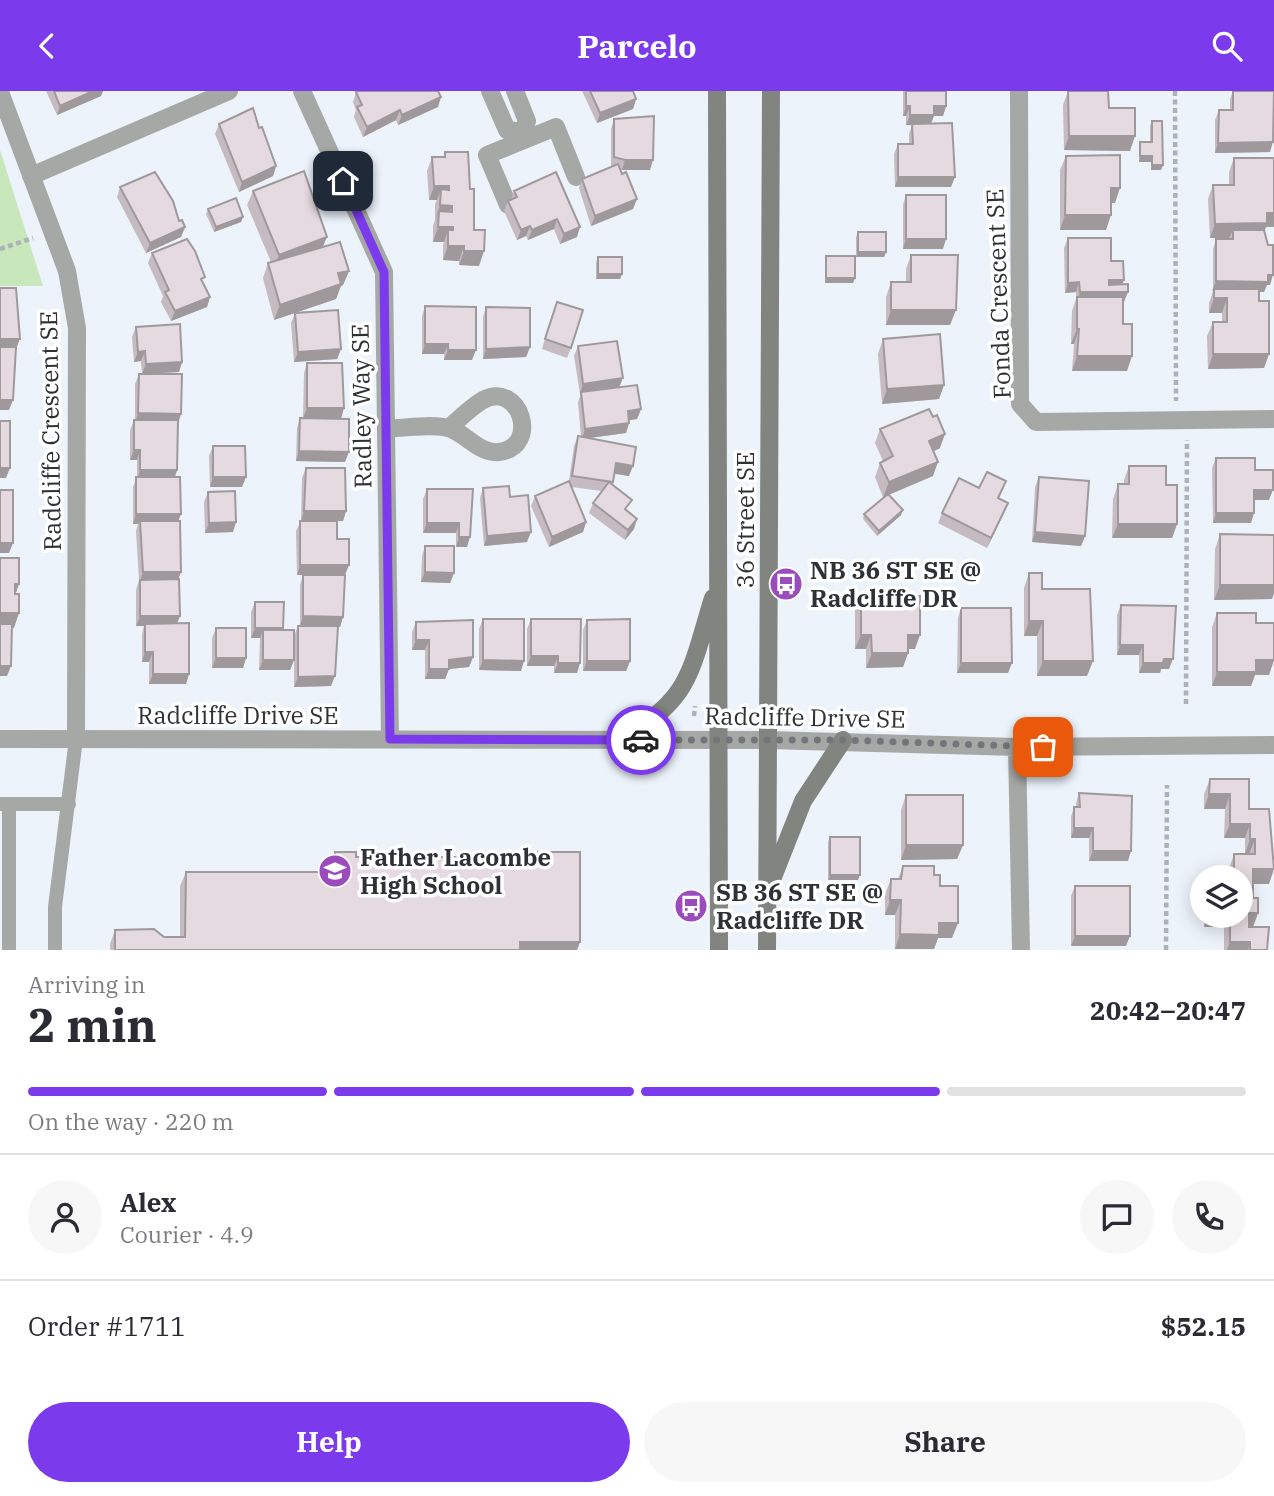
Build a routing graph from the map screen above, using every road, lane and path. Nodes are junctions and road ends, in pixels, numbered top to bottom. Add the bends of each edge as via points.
1 (229, 91) edge
2 (302, 91) edge
3 (490, 91) edge
4 (515, 91) edge
5 (718, 91) edge
6 (771, 91) edge
7 (1019, 91) edge
8 (1175, 91) edge
9 (0, 92) edge
10 (523, 136) junction
11 (31, 176) junction
12 (576, 177) dead end
13 (508, 205) edge
14 (1274, 419) edge
15 (1181, 420) junction
16 (449, 428) dead end
17 (386, 429) junction
18 (719, 577) junction
19 (1186, 704) dead end
20 (695, 705) dead end
21 (694, 716) dead end
22 (0, 739) edge
23 (76, 739) junction
24 (390, 739) junction
25 (617, 740) junction
26 (719, 740) junction
27 (768, 740) junction
28 (844, 740) junction
29 (1274, 745) edge
30 (1017, 747) junction
31 (1167, 785) dead end
32 (4, 804) edge
33 (69, 804) junction
34 (767, 892) junction
35 (9, 950) edge
36 (55, 950) edge
37 (719, 950) edge
38 (767, 950) edge
39 (1021, 950) edge
40 (1166, 950) edge

1 - 11 street
2 - 17 street, Radley Way SE via 384,272
3 - 10 street via 506,130
4 - 10 street via 527,121
5 - 18 main road, 36 Street SE
6 - 27 main road, 36 Street SE
7 - 15 street, Fonda Crescent SE via 1020,404 1036,422
8 - 15 path via 1175,397
9 - 11 street, Radcliffe Crescent SE
10 - 12 street via 556,127
10 - 13 street via 487,155
11 - 23 street, Radcliffe Crescent SE via 67,271 77,328
14 - 15 street, Fonda Crescent SE
15 - 19 path via 1187,440
16 - 17 street
17 - 24 street, Radley Way SE
18 - 25 main road via 679,695 648,724
18 - 26 main road, 36 Street SE
20 - 21 path
22 - 23 street, Radcliffe Drive SE
23 - 24 street, Radcliffe Drive SE
23 - 33 lane
24 - 25 street, Radcliffe Drive SE
25 - 26 street, Radcliffe Drive SE
26 - 27 street, Radcliffe Drive SE
26 - 37 main road, 36 Street SE
27 - 28 street, Radcliffe Drive SE
27 - 34 main road, 36 Street SE
28 - 30 street, Radcliffe Drive SE
28 - 34 main road via 803,801
29 - 30 street, Radcliffe Drive SE
30 - 39 street
31 - 40 path
32 - 33 lane
32 - 35 lane
33 - 36 lane via 55,907
34 - 38 main road, 36 Street SE

